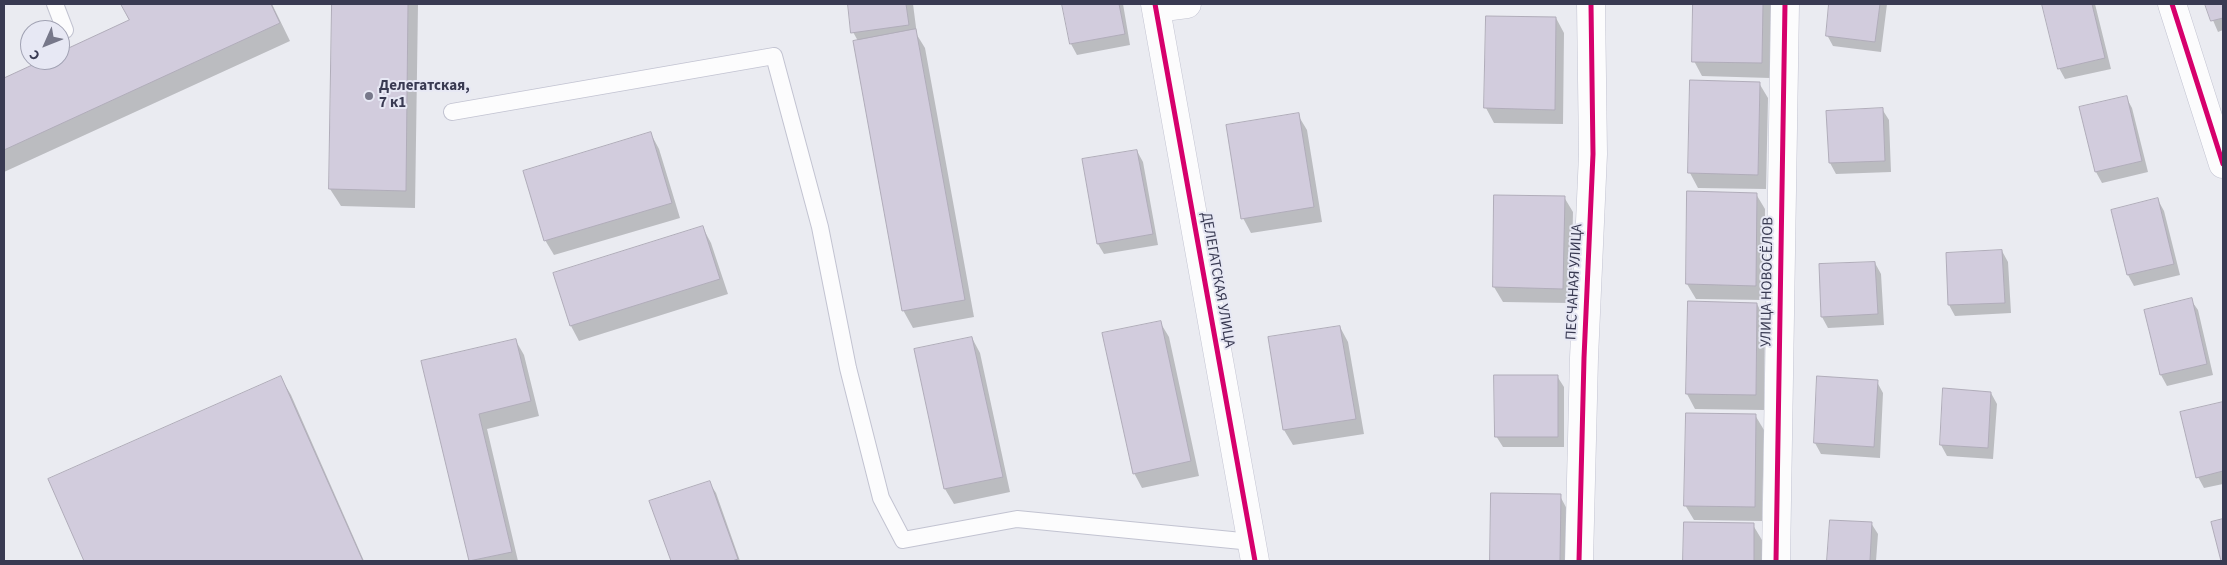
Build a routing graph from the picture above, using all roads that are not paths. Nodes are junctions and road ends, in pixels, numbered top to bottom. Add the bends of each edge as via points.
1 (55, 4) edge
2 (1187, 4) edge
3 (1591, 4) edge
4 (1786, 4) edge
5 (2172, 4) edge
6 (1155, 6) edge
7 (61, 20) edge
8 (452, 112) dead end
9 (2223, 164) edge
10 (1254, 552) edge
11 (1580, 561) edge
12 (1776, 561) edge

1 - 7 lane
2 - 6 street
3 - 11 street, ПЕСЧАНАЯ УЛИЦА via 1593,154
4 - 12 street, УЛИЦА НОВОСЁЛОВ
5 - 9 street
6 - 10 street, ДЕЛЕГАТСКАЯ УЛИЦА
8 - 10 lane via 774,56 820,227 848,368 882,498 902,540 1017,519

